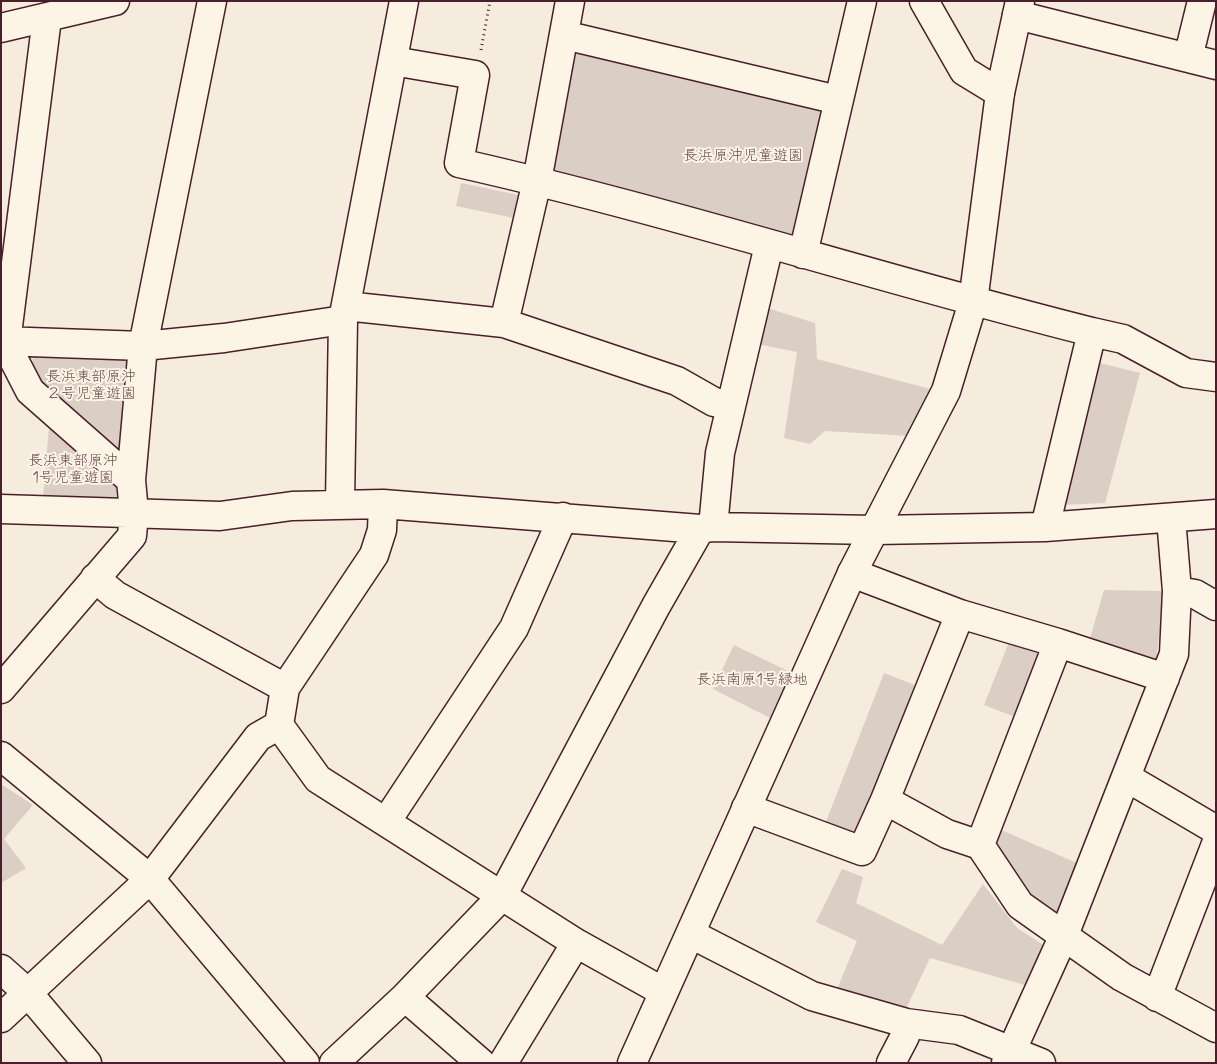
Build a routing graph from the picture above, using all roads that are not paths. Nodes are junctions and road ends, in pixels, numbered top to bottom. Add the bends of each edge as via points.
1 (115, 1) edge
2 (212, 1) edge
3 (404, 1) edge
4 (570, 1) edge
5 (862, 1) edge
6 (924, 1) edge
7 (1202, 1) edge
8 (1018, 8) edge
9 (47, 18) junction
10 (1, 28) edge
11 (564, 34) junction
12 (1188, 58) junction
13 (393, 60) junction
14 (1216, 65) edge
15 (1000, 92) junction
16 (838, 100) junction
17 (537, 181) junction
18 (768, 245) junction
19 (802, 254) junction
20 (973, 302) junction
21 (344, 313) junction
22 (504, 323) junction
23 (1092, 332) junction
24 (3, 339) edge
25 (144, 346) junction
26 (1216, 377) edge
27 (731, 405) junction
28 (131, 480) junction
29 (340, 503) junction
30 (383, 504) junction
31 (1, 509) edge
32 (134, 514) junction
33 (1216, 514) edge
34 (564, 517) junction
35 (1171, 518) junction
36 (1045, 527) junction
37 (707, 528) junction
38 (875, 530) junction
39 (852, 572) junction
40 (95, 578) junction
41 (1177, 591) junction
42 (1216, 606) edge
43 (960, 614) junction
44 (1058, 642) junction
45 (1165, 678) junction
46 (285, 688) junction
47 (1, 689) edge
48 (279, 725) junction
49 (1, 756) edge
50 (1126, 777) junction
51 (885, 800) junction
52 (746, 808) junction
53 (386, 822) junction
54 (1216, 830) edge
55 (1216, 844) edge
56 (980, 845) junction
57 (150, 879) junction
58 (502, 896) junction
59 (691, 934) junction
60 (1064, 935) junction
61 (576, 943) junction
62 (1, 969) edge
63 (662, 991) junction
64 (28, 992) junction
65 (405, 997) junction
66 (1157, 997) junction
67 (1, 1018) edge
68 (906, 1022) junction
69 (1216, 1028) edge
70 (1009, 1056) edge
71 (87, 1063) edge
72 (305, 1063) edge
73 (334, 1063) edge
74 (481, 1063) edge
75 (504, 1063) edge
76 (632, 1063) edge
77 (891, 1063) edge
78 (1041, 1063) edge

1 - 9 street
2 - 25 street
3 - 13 street
4 - 11 street
5 - 16 street
6 - 15 street via 964,71
7 - 12 street
8 - 12 street
8 - 15 street
9 - 10 street
9 - 24 street
11 - 16 street
11 - 17 street
12 - 14 street
13 - 17 street via 476,76 459,163
13 - 21 street
15 - 20 street
16 - 19 street
17 - 18 street
17 - 22 street
18 - 19 street
18 - 27 street
19 - 20 street
20 - 23 street
20 - 38 street via 946,391
21 - 22 street
21 - 25 street via 224,338
21 - 29 street
22 - 27 street via 677,381 714,402
23 - 26 street via 1123,339 1186,373
23 - 36 street
24 - 25 street
24 - 28 street via 30,391
25 - 28 street
27 - 37 street
28 - 32 street
29 - 30 street
29 - 32 street via 220,516
30 - 34 street
30 - 46 street via 382,530 374,555
31 - 32 street
32 - 40 street via 132,536
33 - 35 street
34 - 37 street
34 - 53 street via 514,628
35 - 36 street
35 - 41 street
36 - 38 street
37 - 38 street
37 - 58 street via 656,606
38 - 39 street
39 - 43 street
39 - 52 street
40 - 46 street via 115,595
40 - 47 street
41 - 42 street via 1195,594
41 - 45 street via 1174,654
43 - 44 street
43 - 51 street
44 - 45 street
44 - 56 street
45 - 50 street
46 - 48 street
48 - 53 street via 318,779
48 - 57 street via 258,737
49 - 57 street
50 - 54 street
50 - 60 street
51 - 52 street via 862,851
51 - 56 street via 947,834
52 - 59 street
53 - 58 street
55 - 66 street
56 - 60 street via 1020,905
57 - 64 street
57 - 72 street
58 - 61 street
58 - 65 street
59 - 63 street
59 - 68 street via 812,996
60 - 66 street via 1122,977
60 - 70 street
61 - 63 street
61 - 75 street
62 - 64 street
63 - 76 street
64 - 67 street
64 - 71 street
65 - 73 street
65 - 74 street
66 - 69 street
68 - 70 street via 959,1030
68 - 77 street via 905,1036
70 - 78 street

